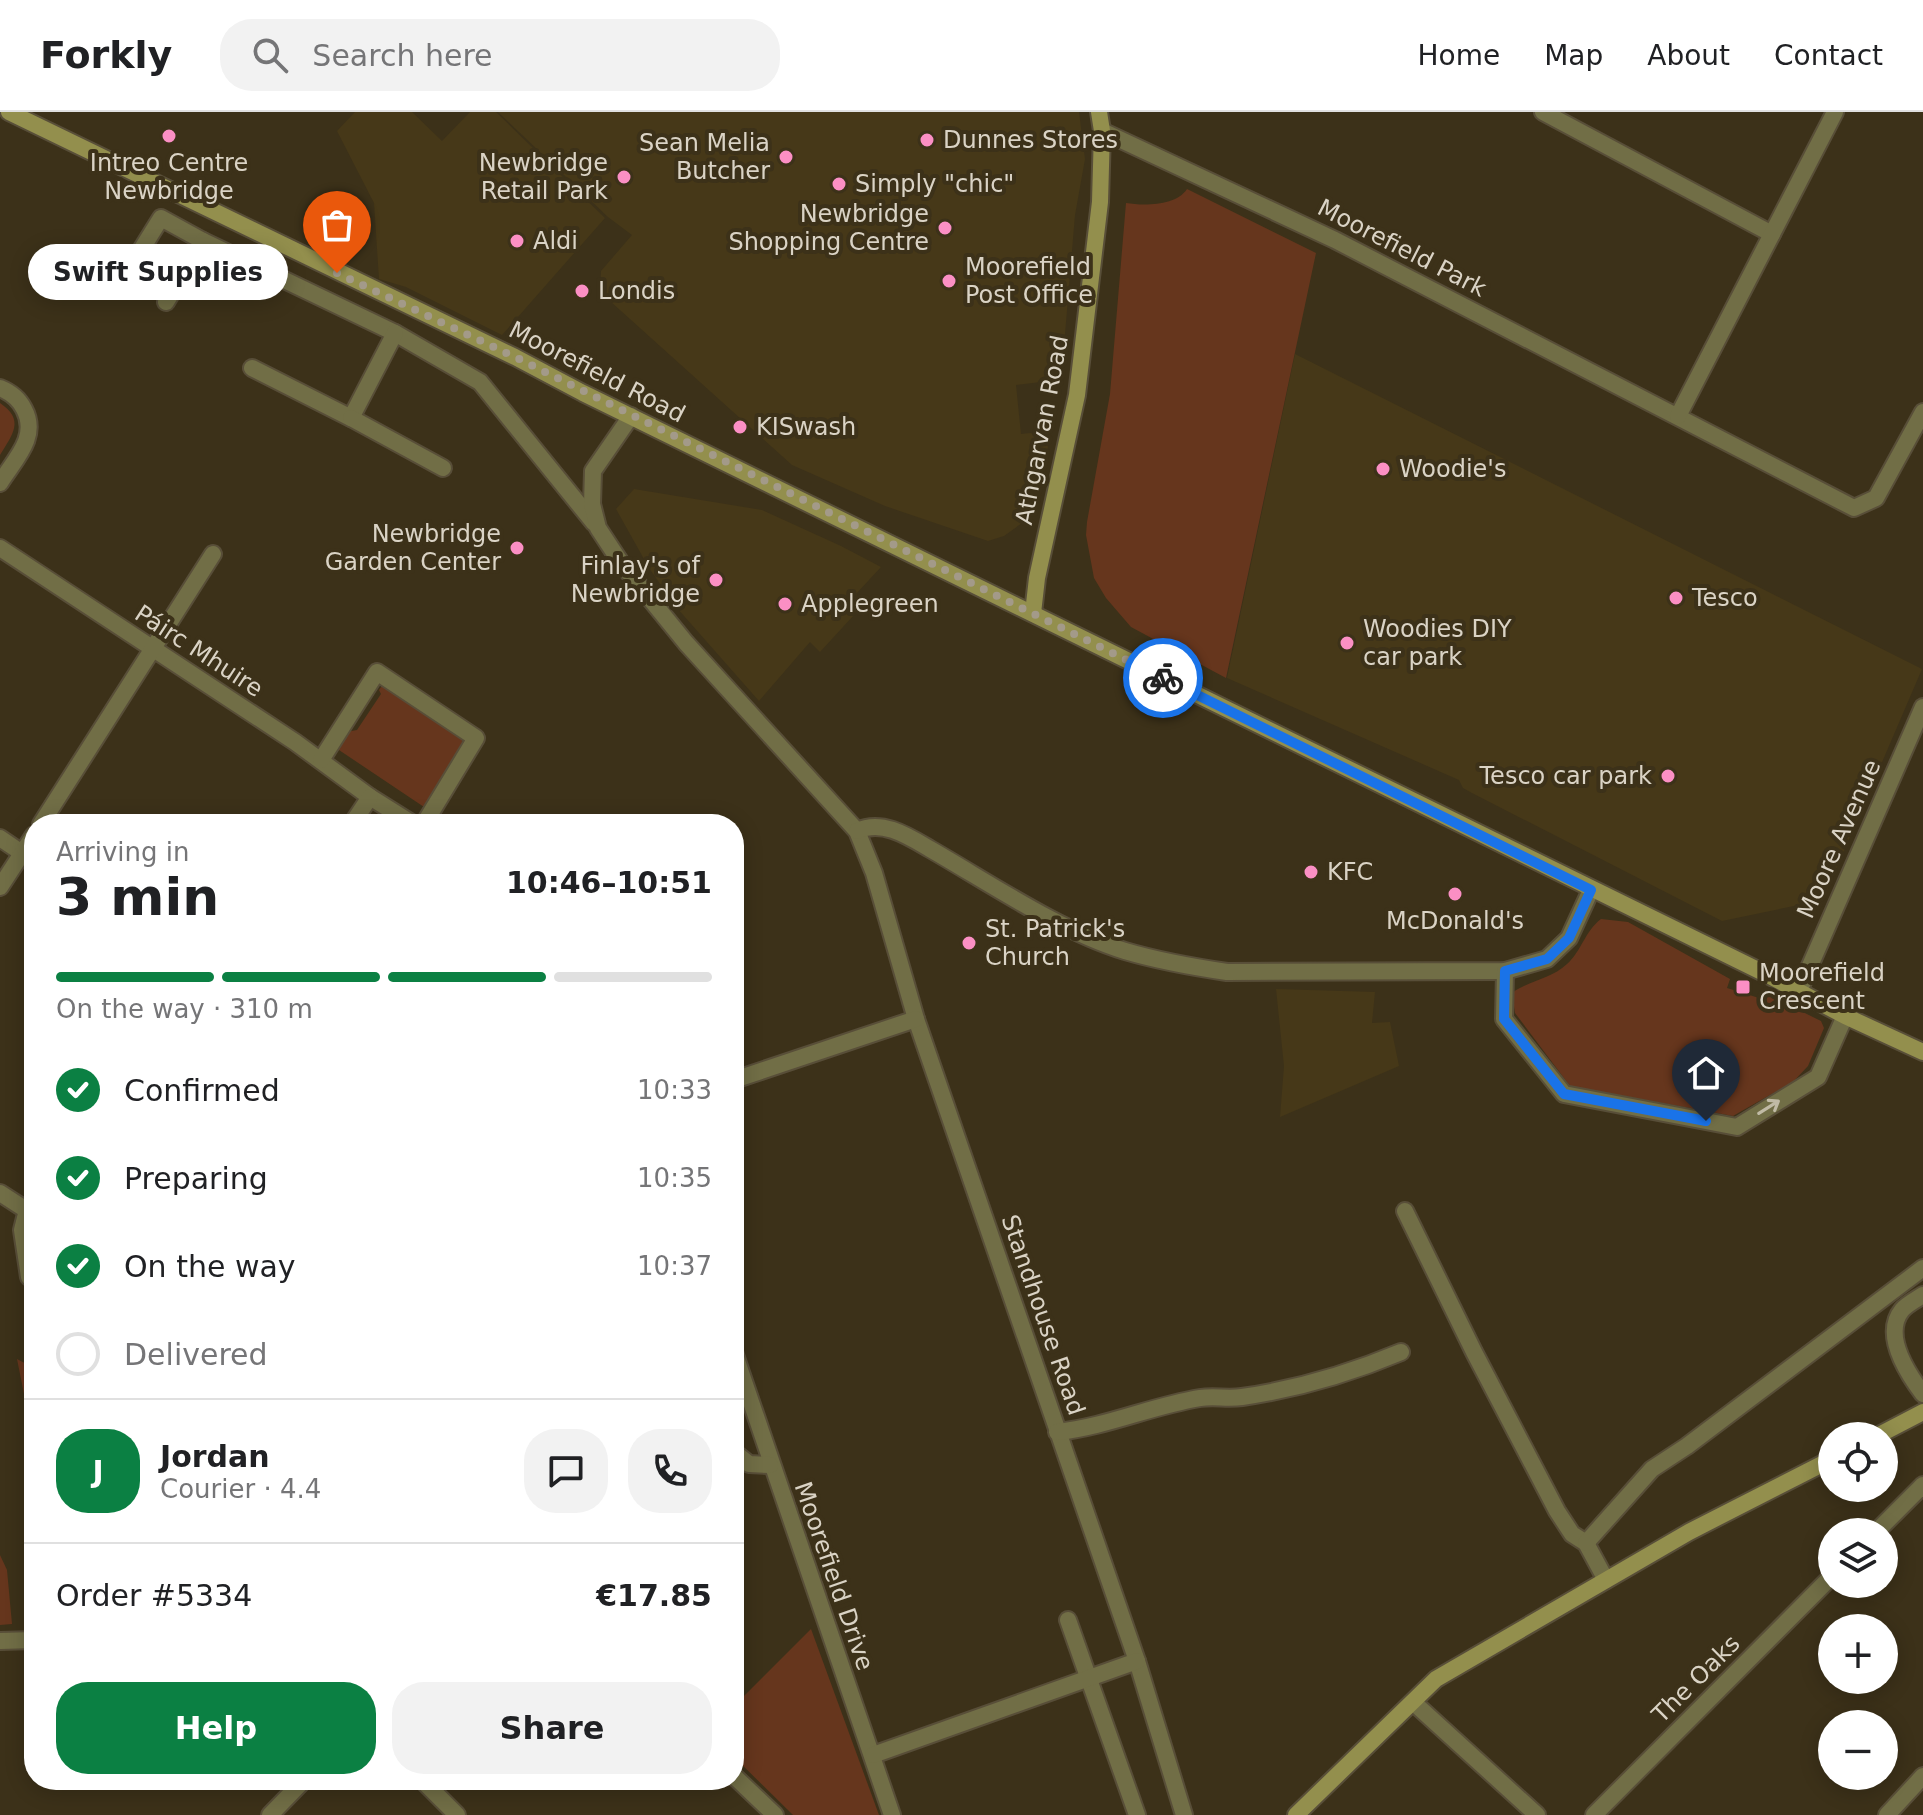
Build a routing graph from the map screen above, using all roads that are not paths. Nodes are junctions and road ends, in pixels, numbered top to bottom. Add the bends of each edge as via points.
1 (9, 112) edge
2 (1099, 112) edge
3 (1543, 112) edge
4 (1835, 112) edge
5 (1102, 131) junction
6 (1772, 234) junction
7 (203, 241) junction
8 (128, 271) dead end
9 (166, 302) dead end
10 (395, 333) junction
11 (252, 368) dead end
12 (0, 388) edge
13 (1923, 412) edge
14 (631, 416) junction
15 (1678, 416) junction
16 (351, 418) junction
17 (443, 468) dead end
18 (0, 483) edge
19 (598, 528) junction
20 (0, 548) edge
21 (213, 554) dead end
22 (1033, 613) junction
23 (152, 649) junction
24 (1923, 707) edge
25 (321, 760) junction
26 (370, 797) junction
27 (47, 814) edge
28 (359, 814) edge
29 (397, 814) edge
30 (430, 814) edge
31 (857, 831) junction
32 (0, 838) edge
33 (24, 850) edge
34 (22, 853) junction
35 (0, 887) edge
36 (1591, 890) junction
37 (1505, 971) junction
38 (1799, 991) junction
39 (1845, 1016) junction
40 (916, 1019) junction
41 (1923, 1052) edge
42 (744, 1077) edge
43 (0, 1193) edge
44 (24, 1208) edge
45 (1405, 1211) dead end
46 (1923, 1268) edge
47 (1923, 1295) edge
48 (1401, 1352) dead end
49 (744, 1383) edge
50 (1923, 1394) edge
51 (1923, 1412) edge
52 (1898, 1425) edge
53 (1057, 1432) junction
54 (744, 1460) edge
55 (770, 1465) junction
56 (1818, 1466) edge
57 (1923, 1485) edge
58 (1890, 1518) edge
59 (1586, 1543) junction
60 (1606, 1580) junction
61 (1818, 1590) edge
62 (1068, 1620) dead end
63 (24, 1640) edge
64 (0, 1641) edge
65 (1137, 1661) junction
66 (1088, 1677) junction
67 (1413, 1702) junction
68 (873, 1755) junction
69 (1923, 1776) edge
70 (744, 1786) edge
71 (294, 1790) edge
72 (432, 1790) edge
73 (270, 1815) edge
74 (457, 1815) edge
75 (775, 1815) edge
76 (892, 1815) edge
77 (1137, 1815) edge
78 (1184, 1815) edge
79 (1296, 1815) edge
80 (1537, 1815) edge
81 (1594, 1815) edge
82 (1887, 1815) edge

1 - 14 street, Moorefield Road
2 - 5 street, Athgarvan Road
3 - 6 street
4 - 6 street
5 - 15 street, Moorefield Park via 1316,231
5 - 22 street, Athgarvan Road via 1100,202 1077,395
6 - 15 street
7 - 8 street via 161,218
7 - 9 street
7 - 10 street
10 - 16 street
10 - 19 street via 480,382
11 - 16 street
12 - 18 street via 20,403 30,436
13 - 15 street, Moorefield Park via 1876,498 1854,508
14 - 19 street via 593,471
14 - 22 street, Moorefield Road
16 - 17 street
19 - 31 street via 686,643
20 - 23 street, Páirc Mhuire
21 - 23 street
22 - 36 street, Moorefield Road
23 - 25 street, Páirc Mhuire
23 - 27 street
24 - 38 street, Moore Avenue
25 - 26 street, Páirc Mhuire
25 - 30 street via 377,672 476,738
26 - 28 street
26 - 29 street, Páirc Mhuire
31 - 37 street via 870,825 899,832 1048,917 1123,950 1187,966 1241,972
31 - 40 street, Standhouse Road
32 - 34 street
33 - 34 street
34 - 35 street
36 - 37 street via 1569,938 1547,959
36 - 38 street, Moorefield Road
37 -> 39 street via 1504,1019 1564,1094 1737,1127 1818,1077
38 - 39 street, Moorefield Road
39 - 41 street, Moorefield Road
40 - 42 street
40 - 53 street, Standhouse Road
43 - 44 street
45 - 59 street via 1557,1511 1572,1534
46 - 59 street via 1652,1469
47 - 50 street via 1901,1311 1894,1330 1899,1352
48 - 53 street via 1277,1391 1202,1398
49 - 55 street, Moorefield Drive
51 - 52 street
53 - 65 street, Standhouse Road
54 - 55 street
55 - 68 street, Moorefield Drive
56 - 60 street
57 - 58 street
59 - 60 street
60 - 67 street via 1436,1679
61 - 81 street, The Oaks
62 - 66 street
63 - 64 street
65 - 66 street
65 - 78 street, Standhouse Road
66 - 68 street
66 - 77 street
67 - 79 street
67 - 80 street
68 - 76 street, Moorefield Drive
69 - 82 street
70 - 75 street
71 - 73 street
72 - 74 street

